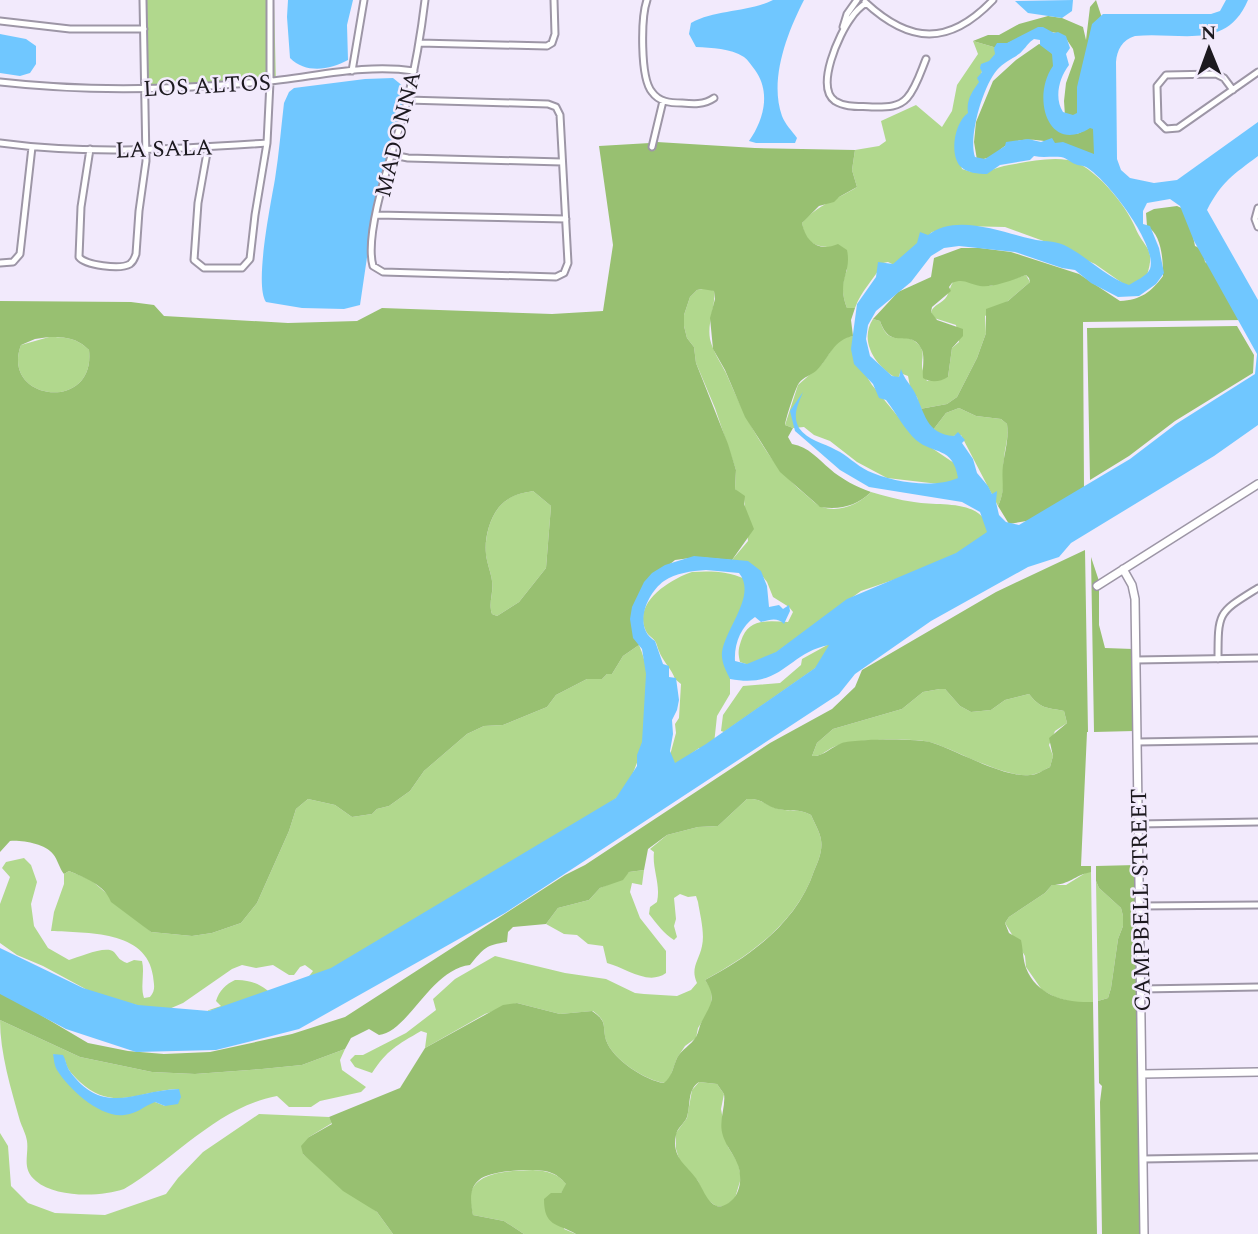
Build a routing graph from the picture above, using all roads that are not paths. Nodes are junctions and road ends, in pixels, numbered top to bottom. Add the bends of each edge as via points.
1 (143, 0) edge
2 (270, 0) edge
3 (364, 0) edge
4 (425, 0) edge
5 (554, 0) edge
6 (647, 0) edge
7 (857, 0) edge
8 (993, 0) edge
9 (864, 1) edge
10 (0, 21) edge
11 (144, 29) junction
12 (843, 31) junction
13 (419, 43) junction
14 (926, 59) dead end
15 (352, 71) junction
16 (414, 71) junction
17 (1258, 72) edge
18 (0, 82) edge
19 (271, 82) junction
20 (145, 89) junction
21 (1233, 90) junction
22 (714, 98) dead end
23 (407, 100) junction
24 (663, 101) junction
25 (0, 143) edge
26 (267, 143) junction
27 (32, 147) junction
28 (208, 147) junction
29 (652, 147) dead end
30 (90, 149) junction
31 (146, 149) junction
32 (393, 155) junction
33 (562, 162) junction
34 (1258, 208) edge
35 (376, 215) junction
36 (566, 219) junction
37 (1258, 227) edge
38 (0, 263) edge
39 (1258, 484) edge
40 (1123, 569) junction
41 (1097, 586) dead end
42 (1258, 587) edge
43 (1258, 658) edge
44 (1218, 659) junction
45 (1136, 660) junction
46 (1258, 740) edge
47 (1138, 742) junction
48 (1258, 822) edge
49 (1139, 824) junction
50 (1258, 905) edge
51 (1140, 906) junction
52 (1258, 987) edge
53 (1141, 989) junction
54 (1258, 1072) edge
55 (1142, 1074) junction
56 (1258, 1157) edge
57 (1143, 1158) junction
58 (1144, 1234) edge

1 - 11 street
2 - 19 street
3 - 15 street
4 - 13 street, MADONNA
5 - 13 street via 555,34 547,46
6 - 24 street via 643,17 645,76 649,89
7 - 12 street via 847,13
8 - 9 street via 962,23 927,34 900,29
9 - 12 street
10 - 11 street via 70,29
11 - 20 street
12 - 14 street via 826,82 829,95 839,104 899,104 910,94
13 - 16 street, MADONNA
15 - 16 street, LOS ALTOS
15 - 19 street, LOS ALTOS
16 - 23 street, MADONNA
17 - 21 street
18 - 20 street, LOS ALTOS via 66,89
19 - 20 street, LOS ALTOS
19 - 26 street
20 - 31 street
21 - 21 street via 1216,74 1166,75 1157,86 1158,121 1166,129 1178,128
22 - 24 street via 703,103
23 - 32 street, MADONNA
23 - 33 street via 554,106 560,115
24 - 29 street
25 - 27 street, LA SALA
26 - 28 street, LA SALA
26 - 28 street via 250,259 239,269 204,268 194,260
27 - 30 street, LA SALA
27 - 38 street via 20,254 13,262
28 - 31 street, LA SALA
30 - 31 street, LA SALA
30 - 31 street via 78,255 86,264 124,266 136,254
32 - 33 street
32 - 35 street, MADONNA
33 - 36 street
34 - 37 street
35 - 36 street
35 - 36 street, MADONNA via 371,254 374,268 383,272 558,277 568,267
39 - 40 street
40 - 41 street
40 - 45 street, CAMPBELL STREET via 1135,599
42 - 44 street via 1225,608 1220,617
43 - 44 street
44 - 45 street
45 - 47 street, CAMPBELL STREET
46 - 47 street
47 - 49 street, CAMPBELL STREET
48 - 49 street
49 - 51 street, CAMPBELL STREET
50 - 51 street
51 - 53 street, CAMPBELL STREET
52 - 53 street
53 - 55 street, CAMPBELL STREET
54 - 55 street
55 - 57 street, CAMPBELL STREET
56 - 57 street
57 - 58 street, CAMPBELL STREET

